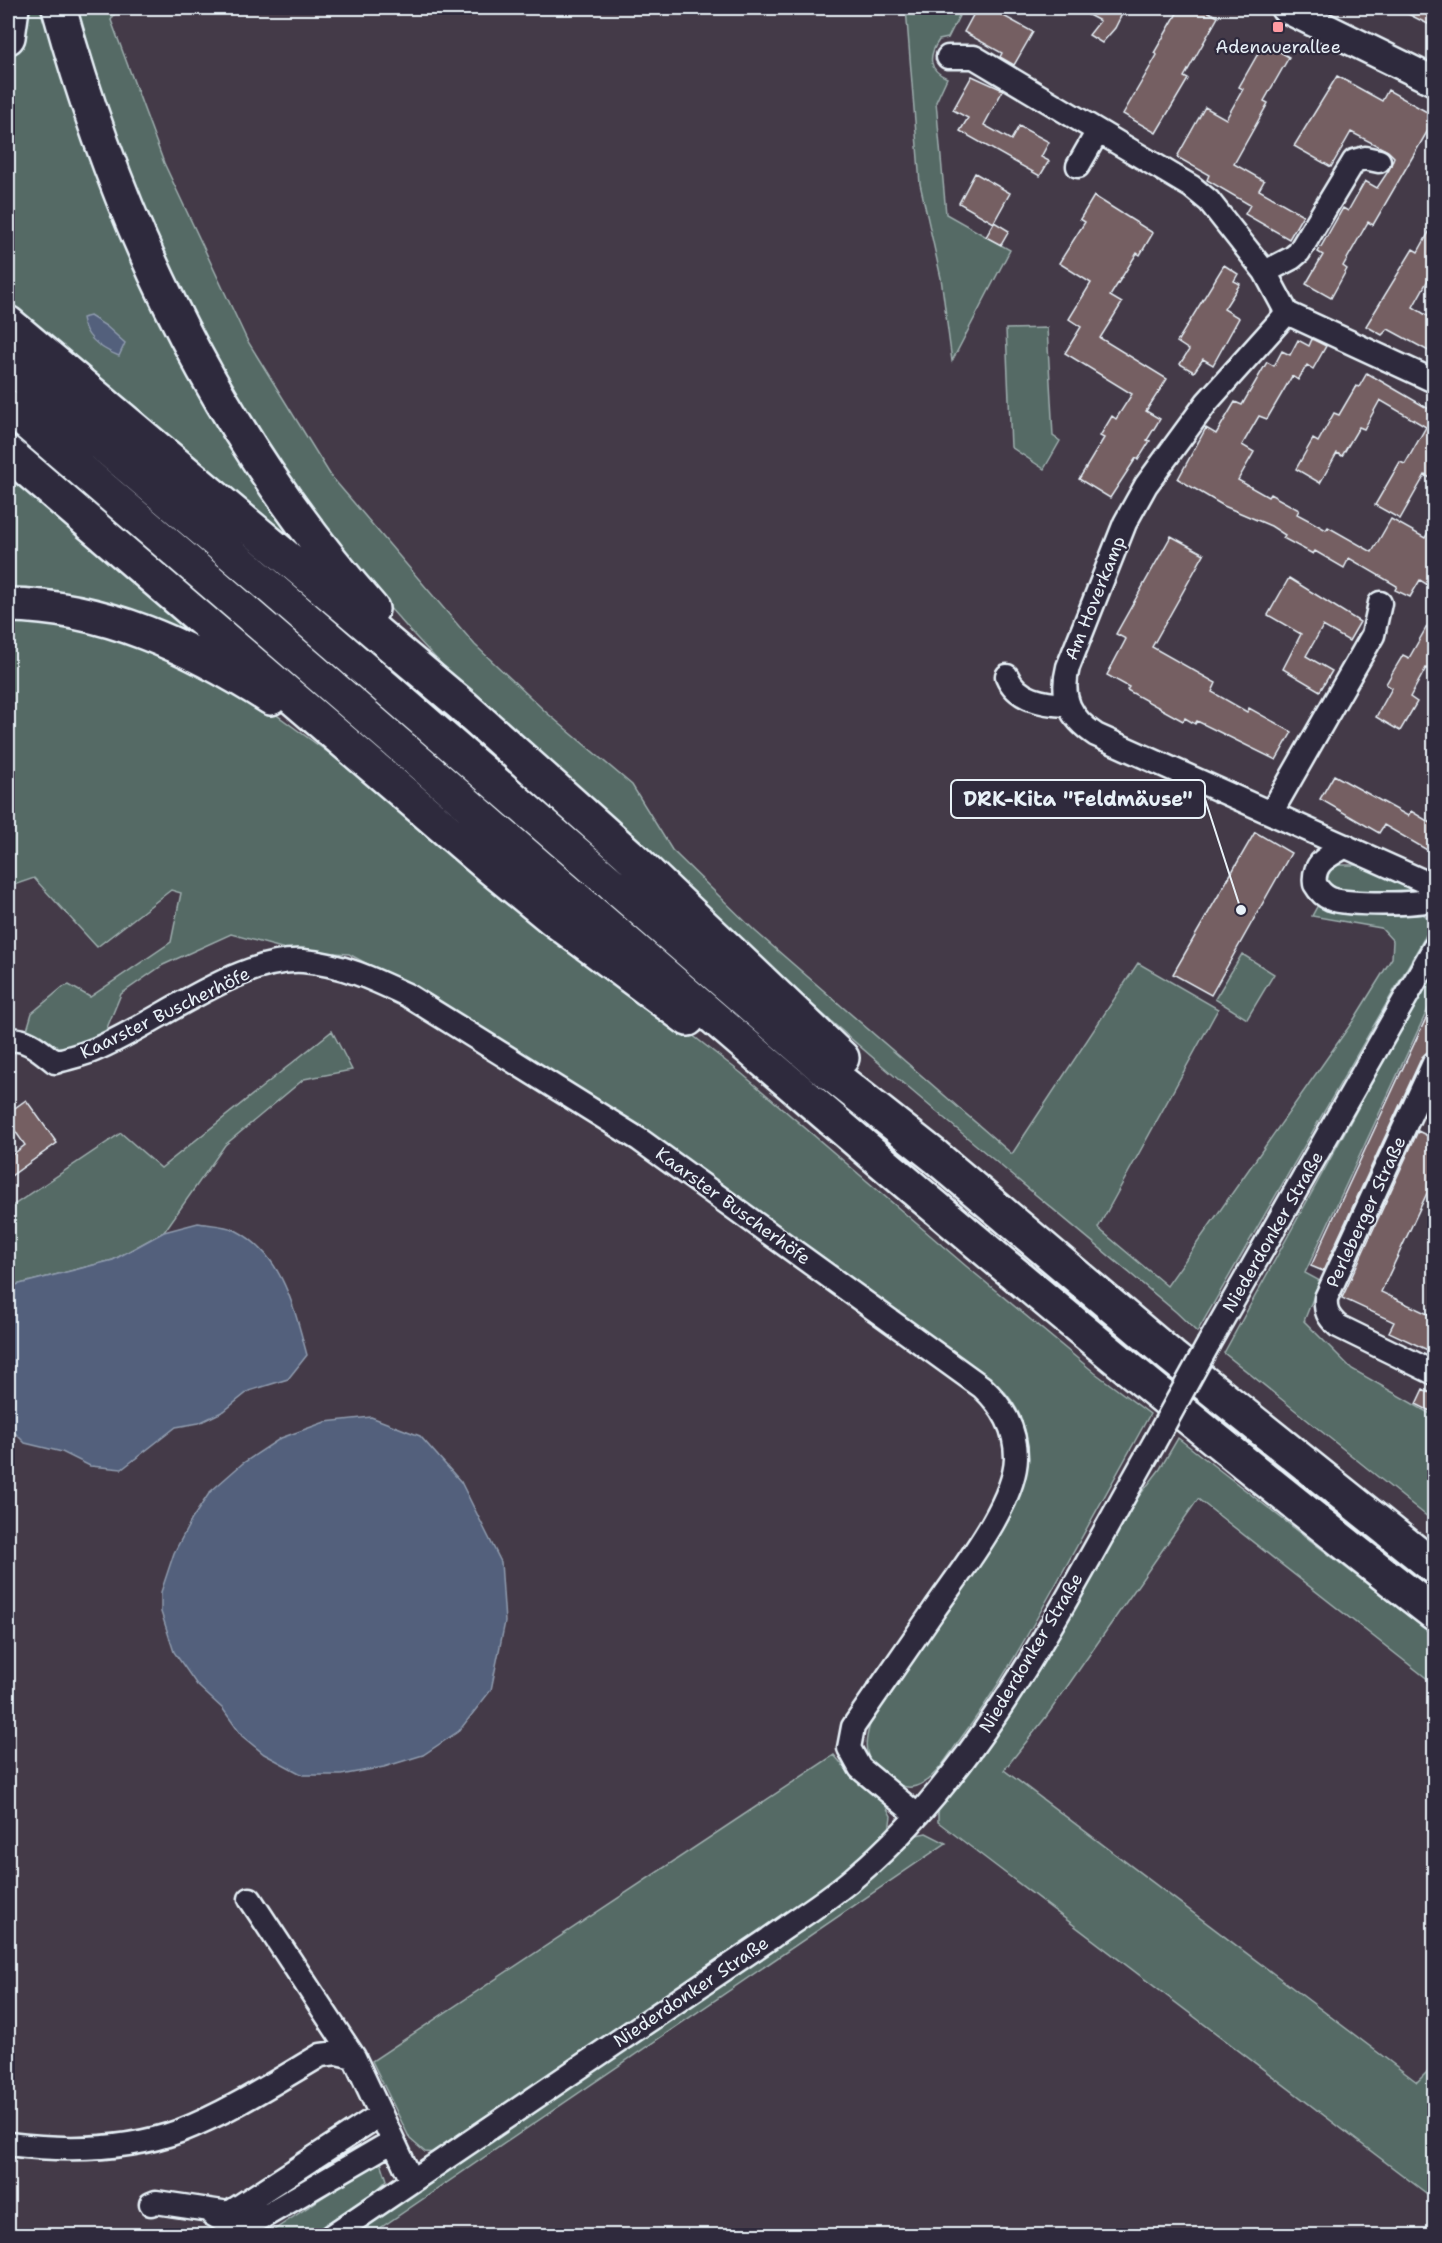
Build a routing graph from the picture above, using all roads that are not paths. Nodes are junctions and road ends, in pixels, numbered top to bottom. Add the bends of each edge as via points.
1 (12, 8) edge
2 (58, 8) edge
3 (1285, 8) edge
4 (8, 37) edge
5 (948, 57) dead end
6 (1434, 81) edge
7 (1098, 131) junction
8 (1379, 160) dead end
9 (1078, 166) dead end
10 (1265, 273) junction
11 (1287, 313) junction
12 (8, 322) edge
13 (8, 364) edge
14 (1434, 381) edge
15 (8, 406) edge
16 (8, 453) edge
17 (1380, 603) dead end
18 (8, 605) edge
19 (1007, 676) dead end
20 (1067, 705) junction
21 (463, 706) junction
22 (376, 769) junction
23 (1271, 813) junction
24 (1346, 846) junction
25 (1434, 886) edge
26 (1434, 899) edge
27 (1434, 948) edge
28 (8, 1040) edge
29 (1434, 1063) edge
30 (812, 1101) junction
31 (1425, 1110) edge
32 (936, 1157) junction
33 (1434, 1372) edge
34 (1434, 1567) edge
35 (1434, 1613) edge
36 (917, 1815) junction
37 (250, 1899) dead end
38 (354, 2057) junction
39 (381, 2114) junction
40 (393, 2141) junction
41 (8, 2144) edge
42 (412, 2181) junction
43 (151, 2204) dead end
44 (209, 2210) junction
45 (331, 2235) edge

1 - 4 highway
2 - 21 highway via 123,204 211,387 289,507 341,574
3 - 6 main road
5 - 7 street via 974,57
7 - 9 street
7 - 10 street via 1200,194
8 - 10 street via 1354,161 1299,252
10 - 11 street
11 - 14 street
11 - 20 street, Am Hoverkamp via 1207,402 1136,501 1068,667 1064,687
12 - 21 highway
13 - 32 highway via 821,1066
15 - 30 highway
16 - 22 highway
17 - 23 street via 1373,635
18 - 22 highway via 75,611 160,637 244,681
19 - 20 street via 1010,685 1029,698
20 - 23 street via 1076,719 1096,735
21 - 32 highway via 628,854 825,1040
22 - 30 highway via 552,918 701,1028
23 - 24 street
24 - 25 street
24 - 26 street via 1316,867 1315,884 1326,897 1360,902
27 - 36 street, Niederdonker Straße, bridge via 1018,1680 972,1748
28 - 36 street, Kaarster Buscherhöfe via 24,1041 55,1062 95,1049 240,974 267,965 301,961 334,965 368,976 640,1140 982,1386 999,1404 1012,1428 1016,1460 1008,1490 985,1536 854,1727 849,1748 860,1768
29 - 31 street, Perleberger Straße
30 - 35 highway via 1151,1387
31 - 33 street, Perleberger Straße via 1326,1298 1325,1309 1338,1326
32 - 34 highway via 1172,1357
36 - 42 street, Niederdonker Straße via 835,1893
37 - 38 street
38 - 39 street
38 - 41 street via 321,2055 221,2113 178,2132 86,2149
39 - 40 street
39 - 44 street via 228,2213
40 - 42 street
40 - 44 street via 249,2225 230,2225
42 - 45 street, Niederdonker Straße
43 - 44 street

